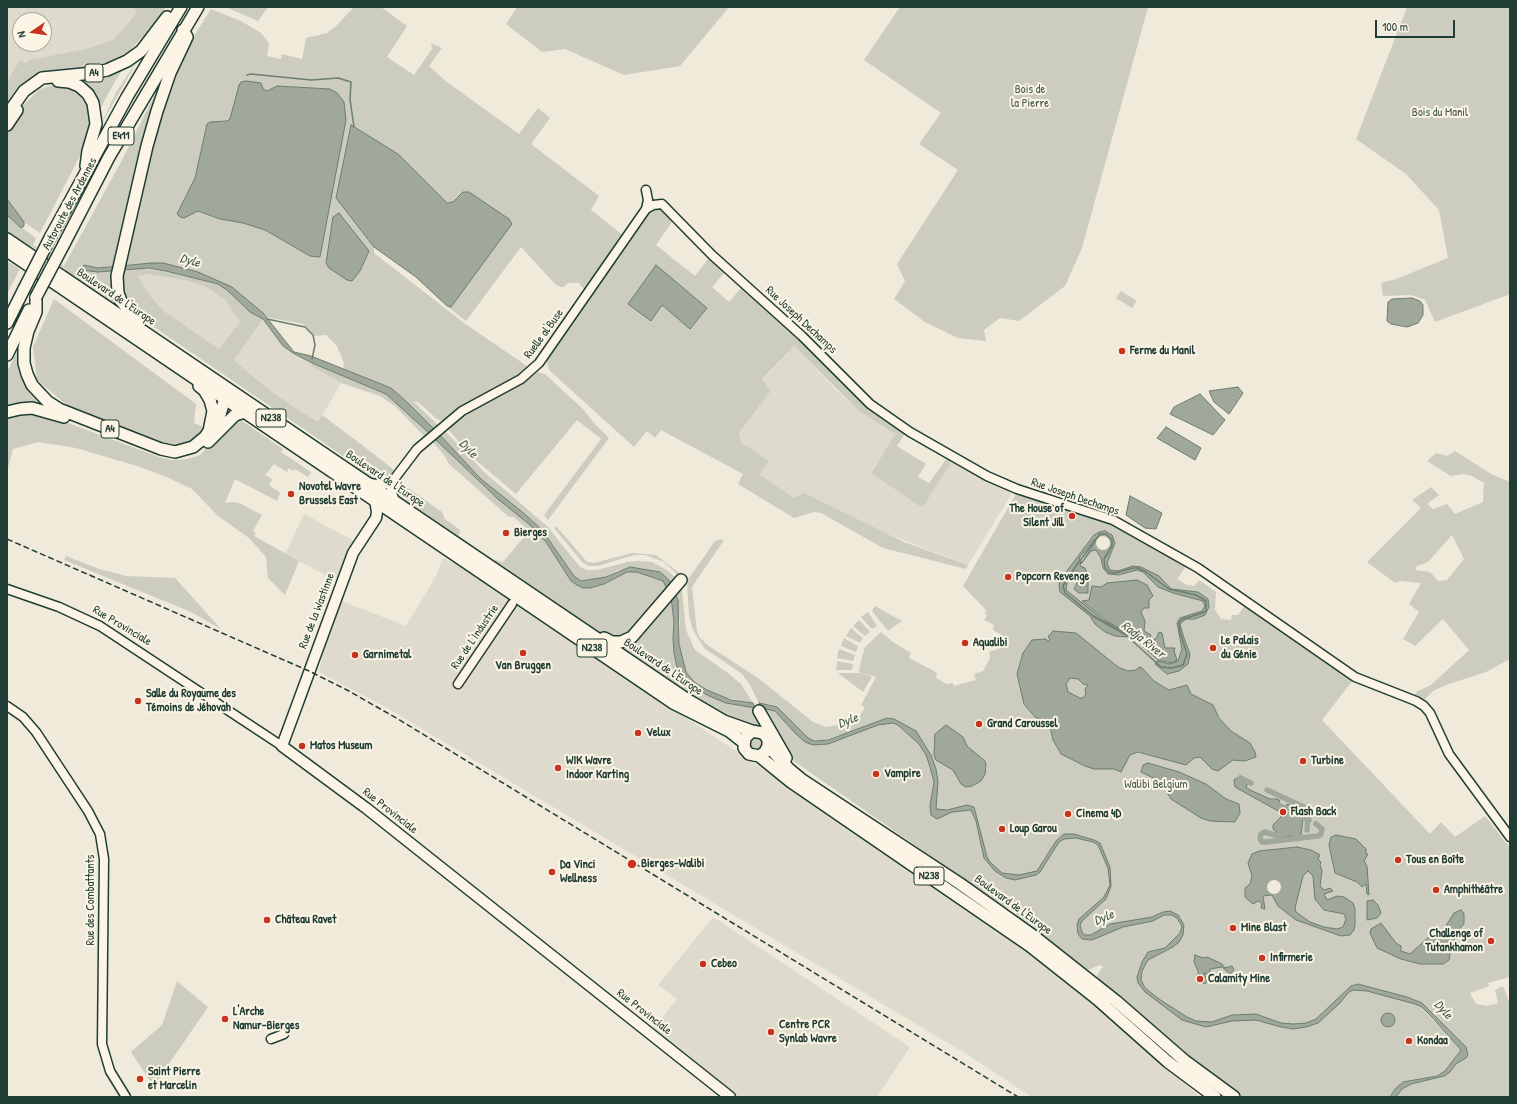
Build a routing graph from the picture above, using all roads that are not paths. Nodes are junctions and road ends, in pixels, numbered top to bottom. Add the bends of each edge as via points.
1 (198, 7) edge
2 (180, 8) edge
3 (183, 30) junction
4 (7, 115) edge
5 (7, 125) edge
6 (85, 172) junction
7 (646, 190) dead end
8 (646, 209) junction
9 (7, 239) edge
10 (7, 251) edge
11 (36, 297) junction
12 (7, 323) edge
13 (146, 333) junction
14 (175, 353) junction
15 (7, 355) edge
16 (183, 370) junction
17 (225, 398) junction
18 (7, 412) edge
19 (245, 412) junction
20 (214, 434) junction
21 (392, 482) junction
22 (367, 483) junction
23 (375, 500) junction
24 (395, 502) junction
25 (376, 518) junction
26 (402, 519) junction
27 (679, 582) dead end
28 (7, 589) edge
29 (512, 604) dead end
30 (597, 638) junction
31 (458, 684) dead end
32 (7, 706) edge
33 (760, 711) dead end
34 (291, 717) junction
35 (752, 732) junction
36 (744, 742) junction
37 (282, 746) junction
38 (768, 746) junction
39 (291, 753) junction
40 (759, 756) junction
41 (862, 817) junction
42 (1510, 837) edge
43 (284, 1034) dead end
44 (271, 1038) dead end
45 (1168, 1062) junction
46 (126, 1097) edge
47 (730, 1097) edge
48 (1200, 1097) edge
49 (1215, 1097) edge
50 (1234, 1097) edge

1 - 3 highway, Autoroute des Ardennes / E411
2 - 4 highway, A4 via 171,10 154,36 141,51 127,61 93,73 42,78 24,91
2 - 6 highway, Autoroute des Ardennes / E411
3 - 11 highway, Autoroute des Ardennes / E411, bridge via 109,157
3 - 13 highway via 187,37 170,73 157,110 117,276 121,300
5 - 6 highway, A4 via 26,96 36,87 56,81 79,86 91,98 97,118
6 - 12 highway, Autoroute des Ardennes / E411, bridge
7 - 8 street
8 - 21 street, Ruelle al'Buse via 539,363 521,379 462,410 411,454
8 - 42 street, Rue Joseph Dechamps via 662,204 712,255 802,336 870,404 910,432 1017,490 1113,520 1198,568 1355,677 1424,706 1430,713 1449,754
9 - 13 highway, Boulevard de l'Europe / N238
10 - 16 highway, Boulevard de l'Europe / N238
11 - 15 highway, Autoroute des Ardennes / E411
11 - 16 highway, A4 via 36,312 24,348 24,363 32,385 48,402 59,409 160,449 175,452 193,447 205,438 212,424 213,411 204,390 188,378
13 - 14 highway, Boulevard de l'Europe / N238
14 - 17 highway via 223,393
14 - 22 highway, Boulevard de l'Europe / N238
16 - 17 highway, Boulevard de l'Europe / N238
17 - 19 highway, Boulevard de l'Europe / N238
17 - 20 highway, A4
18 - 20 highway, A4 via 20,409 47,411 176,458 201,449
19 - 20 highway, A4 via 235,415
19 - 23 highway, Boulevard de l'Europe / N238
21 - 22 street via 384,485
21 - 24 street via 391,489
22 - 24 highway, Boulevard de l'Europe / N238
23 - 25 main road
23 - 26 highway, Boulevard de l'Europe / N238
24 - 30 highway, Boulevard de l'Europe / N238
25 - 26 main road via 383,516
25 - 34 main road, Rue de la Wastinne via 353,553
26 - 36 highway, Boulevard de l'Europe / N238 via 674,703 729,731
27 - 30 highway via 629,640 612,642 605,638
28 - 37 street, Rue Provinciale via 100,626
29 - 31 street, Rue de L'Industrie
30 - 35 highway, Boulevard de l'Europe / N238 via 704,710
32 - 46 street, Rue des Combattants via 23,717 36,732 88,811 100,834 104,859 102,1044 110,1071
33 - 41 highway via 785,757 852,806
34 - 37 main road, Rue de la Wastinne
34 - 39 main road, Rue de la Wastinne
35 - 36 highway via 746,736
35 - 38 highway, Boulevard de l'Europe via 759,731 765,734
36 - 40 highway, Boulevard de l'Europe via 744,748 749,754
37 - 39 main road, Rue Provinciale
38 - 40 highway
38 - 41 highway, Boulevard de l'Europe / N238 via 801,779
39 - 47 main road, Rue Provinciale via 366,808
40 - 45 highway, Boulevard de l'Europe / N238 via 792,782 1030,946 1097,999
41 - 50 highway, Boulevard de l'Europe / N238 via 1035,937 1116,1001 1185,1061
43 - 44 street
45 - 48 highway via 1172,1070 1195,1089
45 - 49 highway, Boulevard de l'Europe / N238

